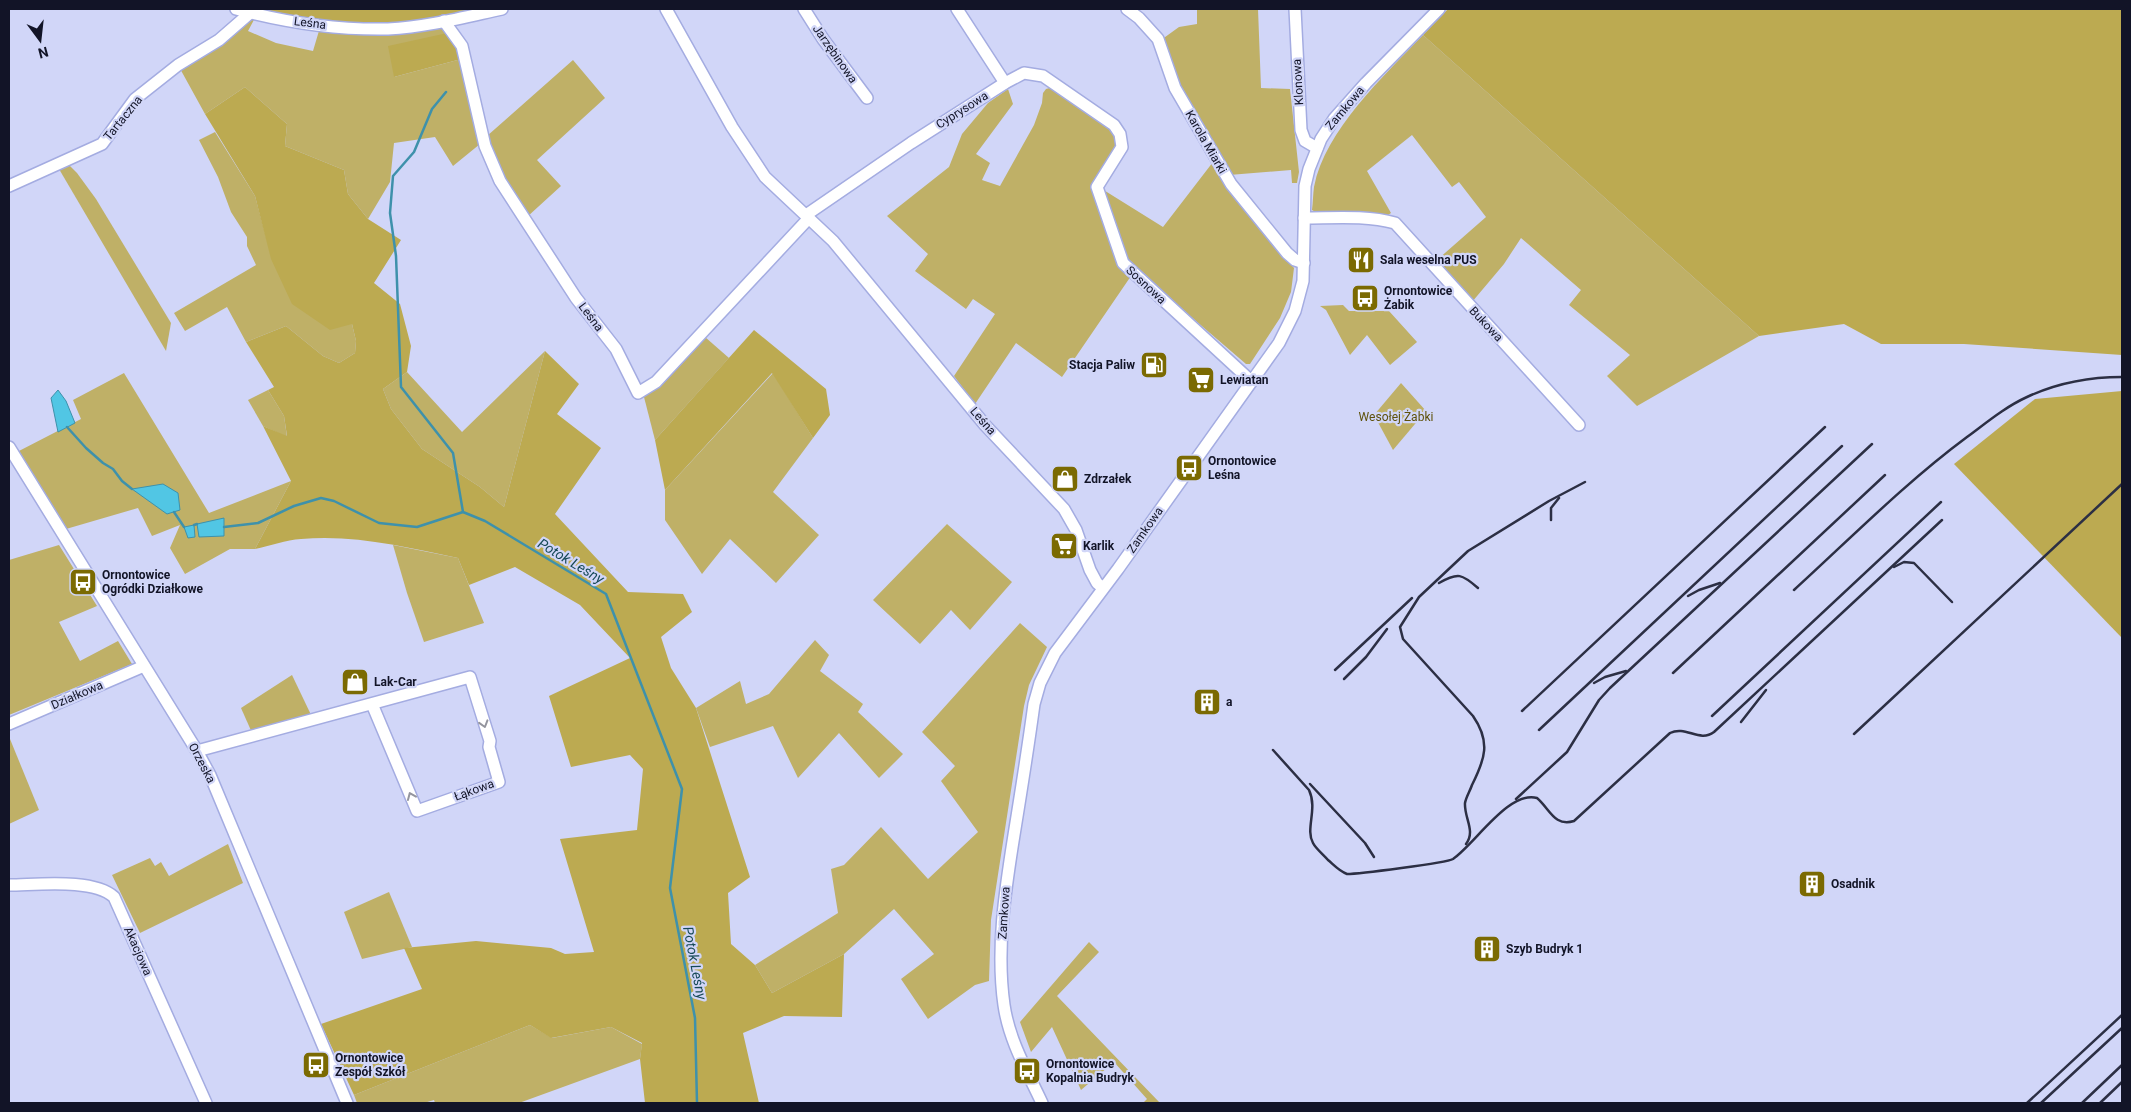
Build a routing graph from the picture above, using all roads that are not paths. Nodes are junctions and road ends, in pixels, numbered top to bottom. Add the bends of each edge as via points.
1 (236, 9) edge
2 (502, 9) edge
3 (666, 9) edge
4 (804, 9) edge
5 (957, 9) edge
6 (1127, 9) edge
7 (1295, 9) edge
8 (1439, 9) edge
9 (250, 13) junction
10 (444, 21) junction
11 (1005, 83) junction
12 (868, 98) dead end
13 (1120, 134) joint
14 (1317, 148) junction
15 (9, 186) edge
16 (807, 216) junction
17 (1304, 218) junction
18 (1304, 262) junction
19 (1252, 381) junction
20 (1579, 425) dead end
21 (9, 447) edge
22 (1103, 588) junction
23 (144, 666) junction
24 (372, 704) junction
25 (9, 724) edge
26 (197, 751) junction
27 (9, 885) edge
28 (206, 1103) edge
29 (348, 1103) edge
30 (1042, 1103) edge

1 - 9 street, Leśna
2 - 10 street, Leśna
3 - 16 street, Leśna via 747,152 765,177
4 - 12 street, Jarzębinowa
5 - 11 street
6 - 18 street, Karola Miarki via 1158,39 1175,88 1231,184 1287,253
7 - 14 street, Klonowa via 1301,130 1305,141
8 - 14 street, Zamkowa via 1366,84 1326,130
9 - 10 street, Leśna via 370,28
9 - 15 street, Tartaczna via 220,40 178,64 135,99 102,144
10 - 16 street, Leśna via 462,46 484,146 500,181 576,298 616,349 638,393 656,382
11 - 13 street, Cyprysowa via 1024,73 1042,76 1114,125
11 - 16 street, Cyprysowa via 911,142
13 - 19 street, Sosnowa via 1122,147 1097,187 1123,263
14 - 17 street, Zamkowa via 1306,186
16 - 22 street, Leśna via 839,248 985,425 1064,509 1076,530 1090,570
17 - 18 street, Zamkowa
17 - 20 street, Bukowa via 1395,223
18 - 19 street, Zamkowa via 1300,295 1292,318
19 - 22 street, Zamkowa
21 - 23 street, Orzeska
22 - 30 street, Zamkowa via 1055,653 1040,683 1005,893 1002,928 1004,1005 1013,1041
23 - 25 street, Działkowa
23 - 26 street, Orzeska
24 -> 24 street, Łąkowa via 470,677 499,782 417,811
24 - 26 street, Łąkowa
26 - 29 street, Orzeska
27 - 28 street, Akacjowa via 85,885 114,897

